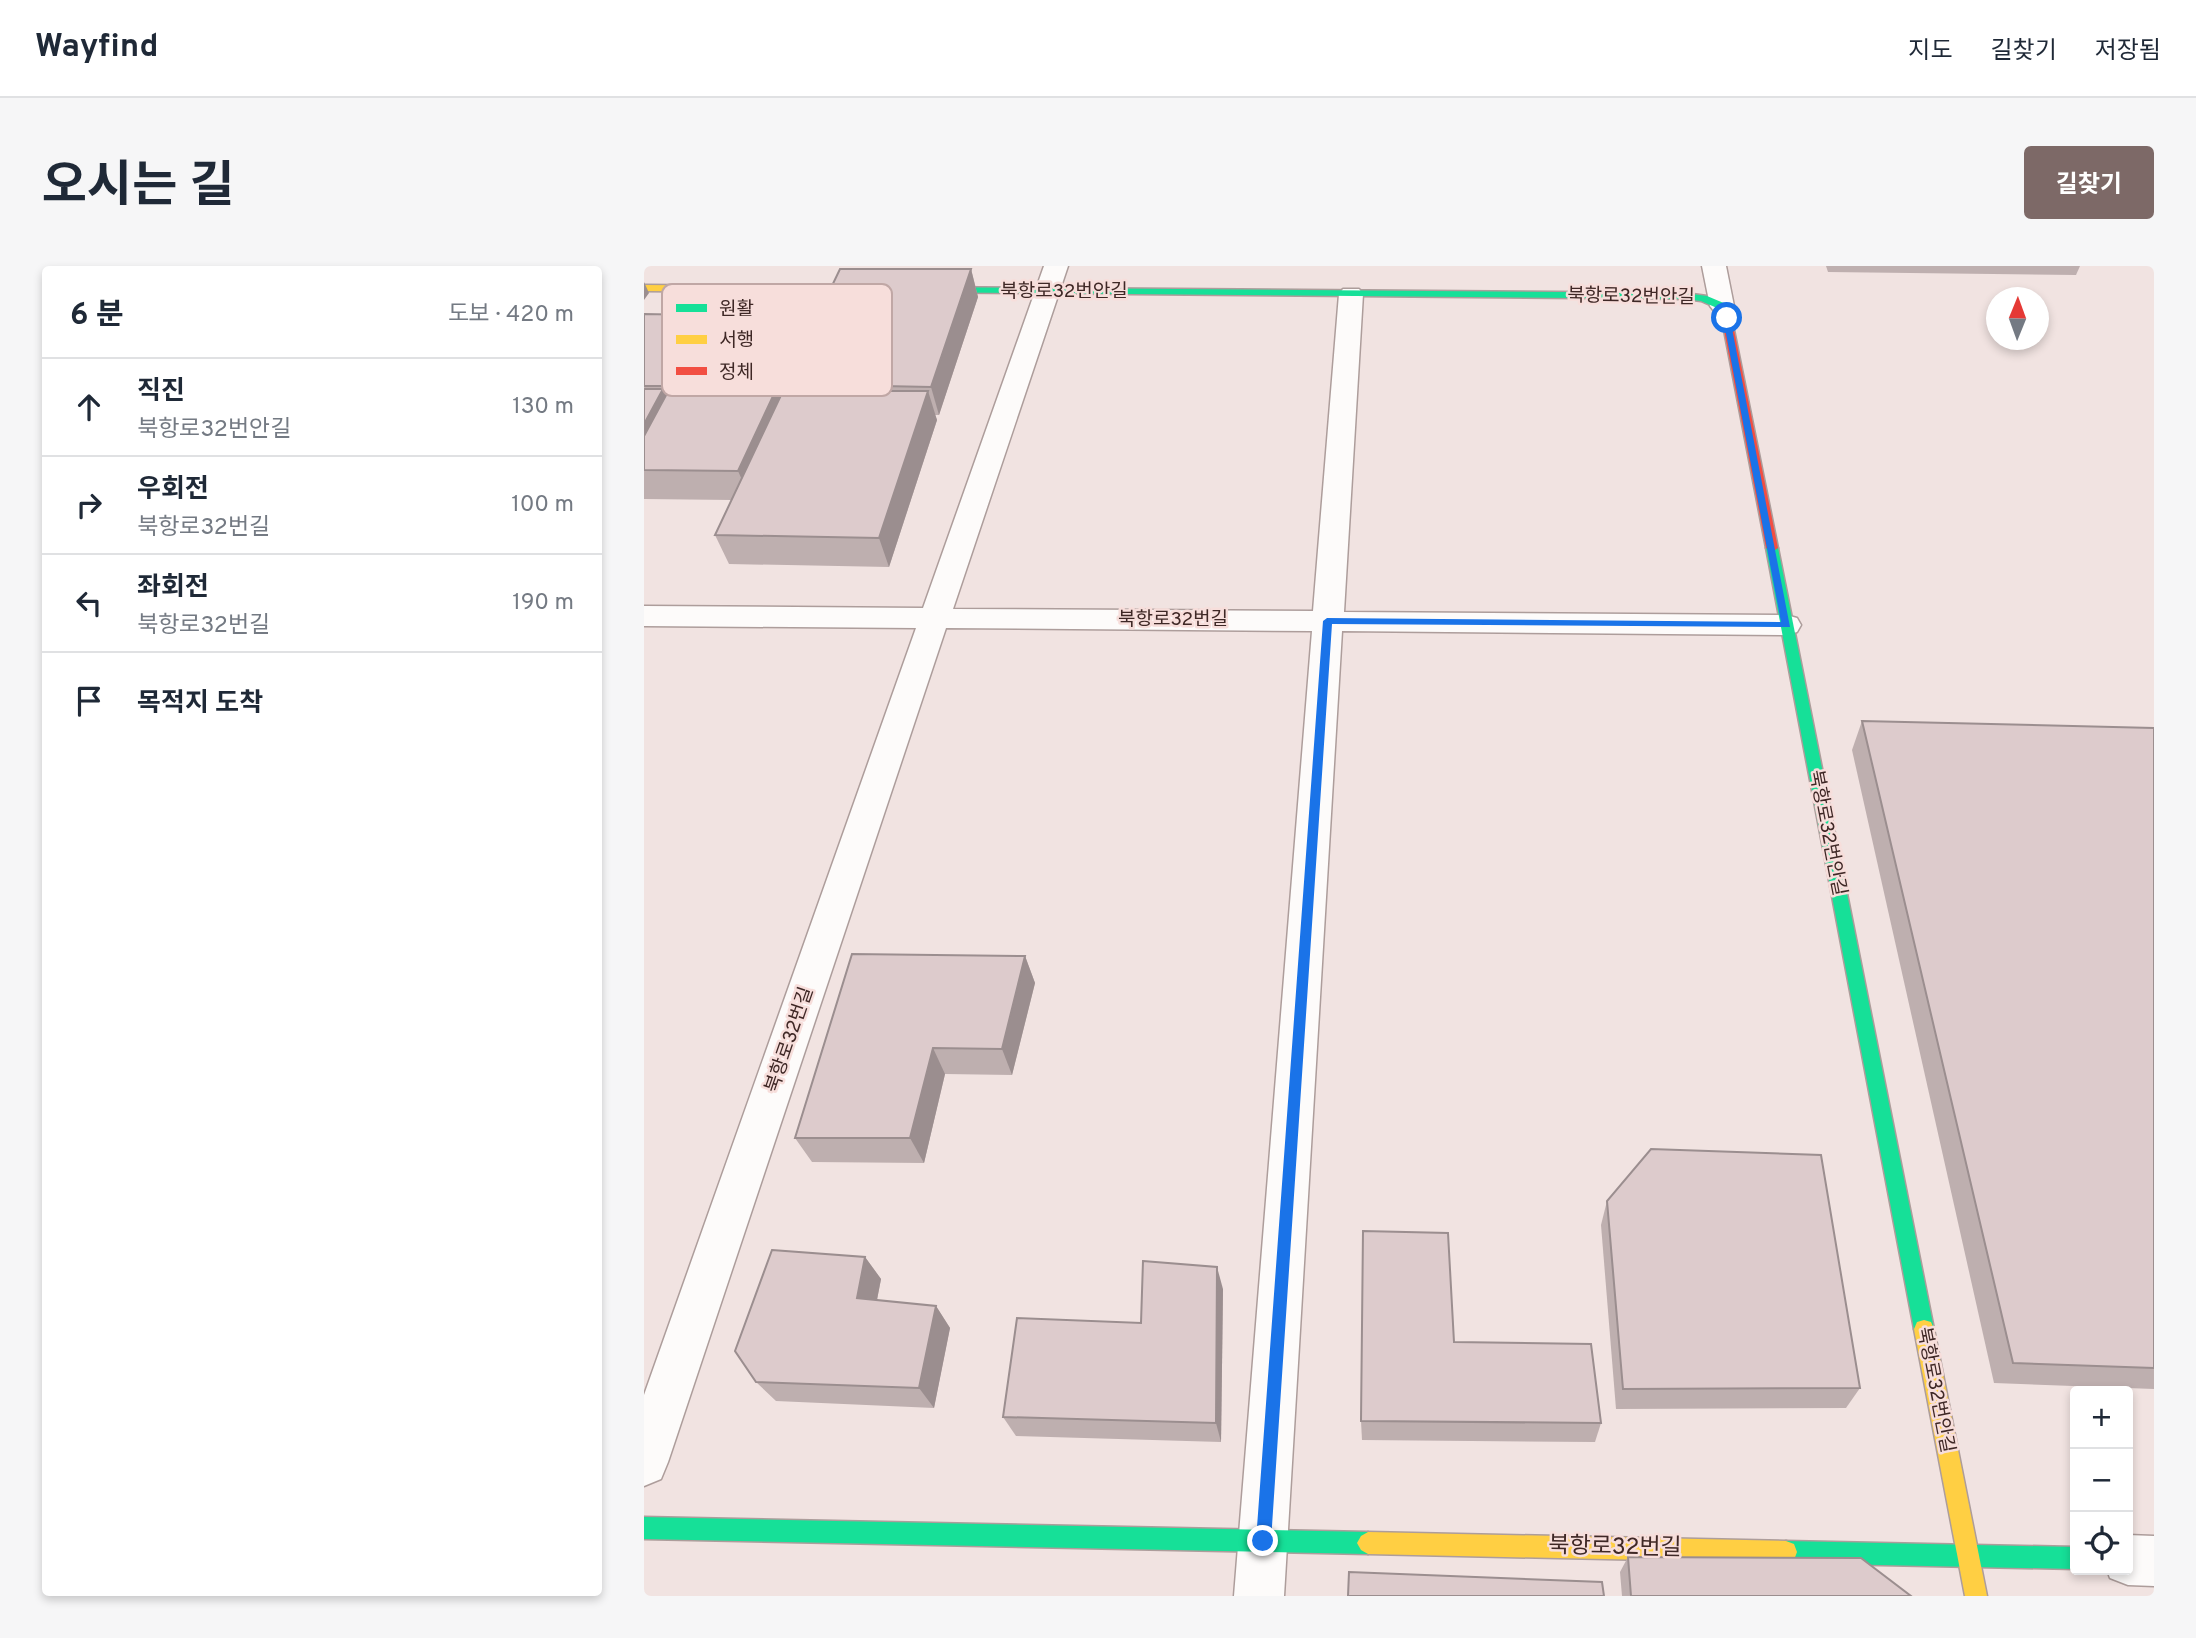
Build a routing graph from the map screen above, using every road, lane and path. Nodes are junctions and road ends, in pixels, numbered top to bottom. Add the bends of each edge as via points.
1 (1714, 266) edge
2 (1052, 279) edge
3 (825, 284) edge
4 (644, 288) edge
5 (662, 288) edge
6 (1351, 294) junction
7 (1722, 306) junction
8 (644, 615) edge
9 (935, 618) junction
10 (1327, 621) junction
11 (1787, 625) junction
12 (644, 1462) edge
13 (644, 1528) edge
14 (1263, 1541) junction
15 (1968, 1555) junction
16 (2070, 1558) edge
17 (2133, 1560) edge
18 (2154, 1561) edge
19 (1259, 1596) edge
20 (1976, 1596) edge

1 - 7 street
2 - 3 street, 북항로32번안길
2 - 6 street, 북항로32번안길
2 - 9 street, 북항로32번길
4 - 5 street, 북항로32번안길
6 - 7 street, 북항로32번안길 via 1685,296
6 - 10 street
7 - 11 street, 북항로32번안길
8 - 9 street, 북항로32번길
9 - 10 street, 북항로32번길
9 - 12 street, 북항로32번길
10 - 11 street, 북항로32번길
10 - 14 street
11 - 15 street, 북항로32번안길
13 - 14 street, 북항로32번길
14 - 15 street, 북항로32번길
14 - 19 street
15 - 16 street, 북항로32번길
15 - 20 street, 북항로32번안길
17 - 18 street

